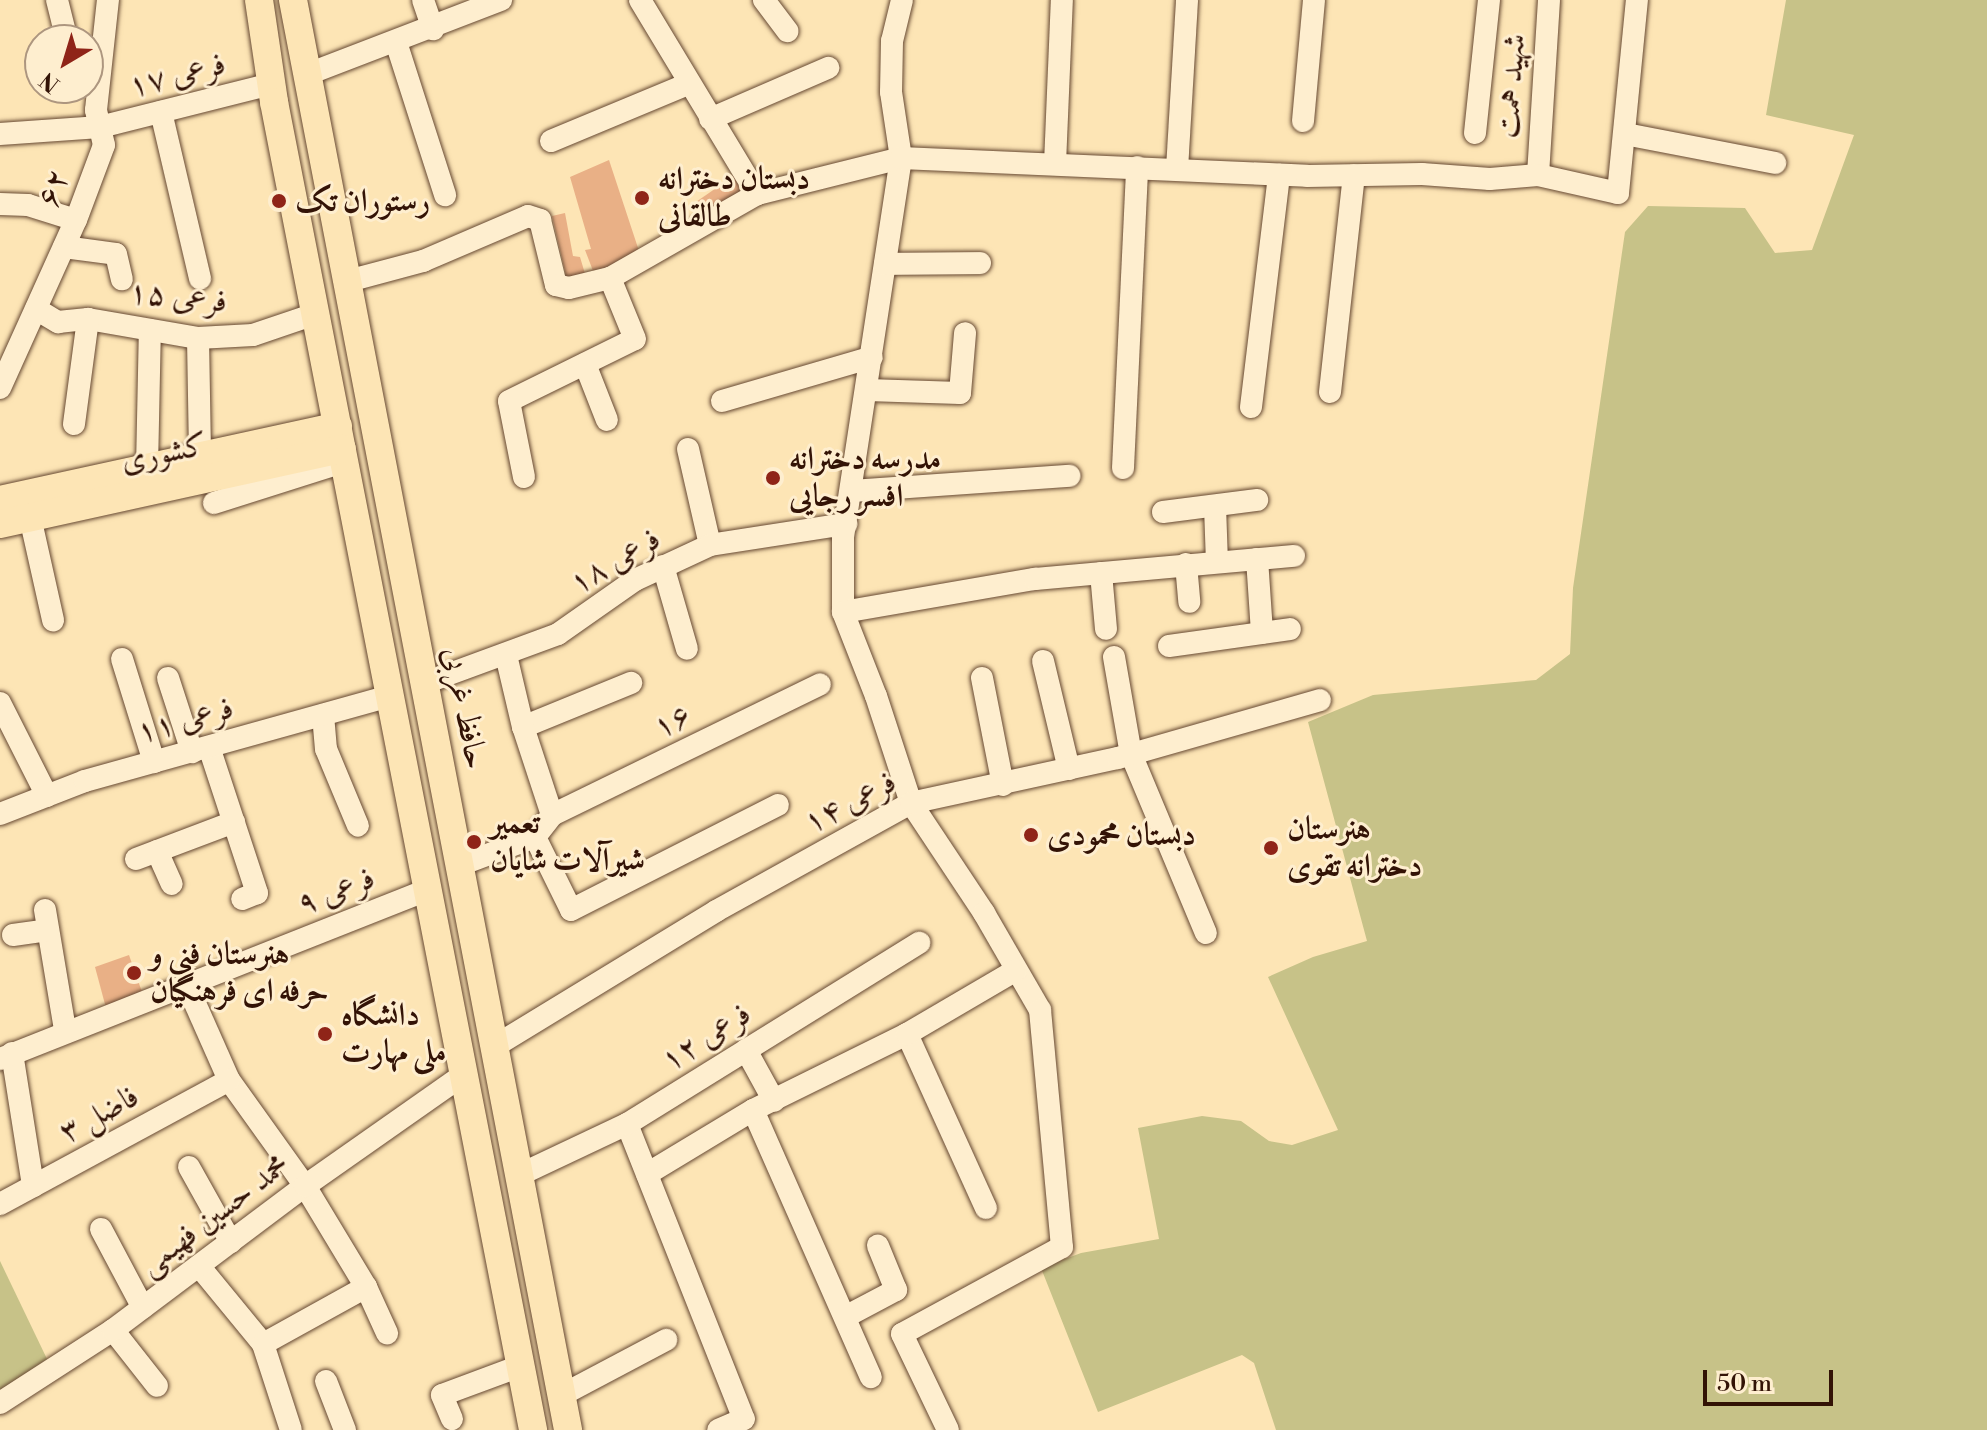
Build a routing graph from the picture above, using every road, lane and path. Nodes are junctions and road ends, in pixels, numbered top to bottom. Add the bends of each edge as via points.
1 (57, 0) edge
2 (108, 0) edge
3 (259, 0) edge
4 (293, 0) edge
5 (423, 0) edge
6 (640, 0) edge
7 (764, 0) edge
8 (902, 0) edge
9 (1062, 0) edge
10 (1187, 0) edge
11 (1314, 0) edge
12 (1489, 0) edge
13 (1549, 0) edge
14 (1637, 0) edge
15 (490, 2) edge
16 (63, 24) edge
17 (102, 24) edge
18 (433, 29) junction
19 (787, 31) dead end
20 (396, 42) junction
21 (828, 68) dead end
22 (308, 74) junction
23 (271, 84) junction
24 (688, 84) junction
25 (96, 104) edge
26 (161, 112) junction
27 (710, 119) junction
28 (1303, 121) dead end
29 (100, 127) junction
30 (1475, 133) dead end
31 (0, 134) edge
32 (1625, 134) junction
33 (551, 141) dead end
34 (901, 158) junction
35 (1775, 163) dead end
36 (1055, 164) junction
37 (1137, 167) junction
38 (1177, 169) junction
39 (1279, 175) junction
40 (1354, 175) junction
41 (1538, 175) junction
42 (757, 194) junction
43 (445, 195) dead end
44 (0, 204) edge
45 (76, 220) junction
46 (64, 247) junction
47 (980, 263) dead end
48 (885, 264) junction
49 (200, 278) dead end
50 (610, 278) junction
51 (122, 279) dead end
52 (348, 281) junction
53 (36, 309) junction
54 (315, 314) junction
55 (88, 319) junction
56 (150, 330) junction
57 (965, 333) dead end
58 (198, 338) junction
59 (8, 353) edge
60 (872, 357) junction
61 (585, 364) junction
62 (0, 388) edge
63 (867, 390) junction
64 (1330, 392) dead end
65 (722, 401) dead end
66 (1251, 407) dead end
67 (607, 420) dead end
68 (74, 424) dead end
69 (688, 449) dead end
70 (343, 455) junction
71 (200, 456) junction
72 (147, 468) junction
73 (1123, 468) dead end
74 (1069, 476) dead end
75 (524, 477) dead end
76 (386, 479) junction
77 (852, 491) junction
78 (0, 500) edge
79 (1257, 500) dead end
80 (214, 503) dead end
81 (1215, 506) junction
82 (1163, 512) dead end
83 (30, 517) junction
84 (0, 524) edge
85 (846, 524) junction
86 (395, 528) junction
87 (358, 534) junction
88 (710, 545) junction
89 (1294, 556) dead end
90 (1257, 559) junction
91 (1217, 562) junction
92 (1186, 564) junction
93 (663, 566) junction
94 (1101, 573) junction
95 (1189, 602) dead end
96 (843, 612) junction
97 (53, 620) dead end
98 (1106, 629) dead end
99 (1290, 629) dead end
100 (1262, 633) junction
101 (1169, 646) dead end
102 (687, 649) dead end
103 (506, 655) junction
104 (1114, 657) dead end
105 (122, 659) dead end
106 (1043, 661) dead end
107 (168, 678) dead end
108 (982, 678) dead end
109 (425, 683) junction
110 (631, 683) dead end
111 (820, 684) dead end
112 (390, 696) junction
113 (1320, 700) dead end
114 (0, 703) edge
115 (323, 715) junction
116 (523, 727) junction
117 (200, 749) junction
118 (1131, 754) junction
119 (154, 762) junction
120 (1069, 769) junction
121 (1003, 785) junction
122 (47, 796) junction
123 (911, 803) junction
124 (778, 805) dead end
125 (0, 814) edge
126 (234, 822) junction
127 (358, 826) dead end
128 (544, 827) junction
129 (460, 865) junction
130 (172, 884) dead end
131 (427, 890) junction
132 (242, 899) dead end
133 (1206, 933) dead end
134 (13, 935) dead end
135 (919, 943) dead end
136 (1016, 970) junction
137 (186, 983) junction
138 (65, 1030) junction
139 (907, 1034) junction
140 (495, 1046) junction
141 (746, 1050) junction
142 (6, 1056) edge
143 (463, 1075) junction
144 (229, 1080) junction
145 (774, 1101) junction
146 (753, 1110) junction
147 (627, 1124) junction
148 (189, 1167) dead end
149 (647, 1174) junction
150 (519, 1175) junction
151 (33, 1186) junction
152 (305, 1186) junction
153 (0, 1204) edge
154 (986, 1208) dead end
155 (101, 1229) dead end
156 (231, 1242) junction
157 (878, 1246) dead end
158 (199, 1266) junction
159 (366, 1287) junction
160 (143, 1308) junction
161 (845, 1317) junction
162 (548, 1323) junction
163 (513, 1327) junction
164 (113, 1330) junction
165 (387, 1333) dead end
166 (666, 1340) dead end
167 (263, 1344) junction
168 (520, 1366) junction
169 (871, 1377) dead end
170 (326, 1381) dead end
171 (157, 1386) dead end
172 (562, 1395) junction
173 (0, 1403) edge
174 (452, 1419) dead end
175 (291, 1430) edge
176 (345, 1430) edge
177 (533, 1430) edge
178 (568, 1430) edge
179 (718, 1430) edge
180 (948, 1430) edge

1 - 16 street
2 - 17 street, ۶۲
3 - 23 main road
4 - 22 main road, حافظ غربی
5 - 18 street
6 - 24 street
7 - 19 street
8 - 34 street via 892,41 891,92
9 - 36 street
10 - 38 street
11 - 28 street
12 - 30 street
13 - 41 street, شهید همت
14 - 32 street
15 - 18 street
18 - 20 street
20 - 22 street
20 - 43 street
21 - 27 street
22 - 52 main road, حافظ غربی
23 - 26 street, فرعی ۱۷
23 - 54 main road
24 - 27 street
24 - 33 street
25 - 29 street, ۶۲
26 - 29 street, فرعی ۱۷
26 - 49 street
27 - 42 street
29 - 31 street, فرعی ۱۷
29 - 45 street, ۶۲ via 104,145
32 - 35 street
32 - 41 street via 1618,193
34 - 36 street
34 - 42 street
34 - 48 street
36 - 37 street
37 - 38 street
37 - 73 street
38 - 39 street
39 - 40 street
39 - 66 street
40 - 41 street
40 - 64 street
42 - 50 street
44 - 45 street via 28,205
45 - 46 street, ۶۲
46 - 51 street via 116,254
46 - 53 street, ۶۲
47 - 48 street
48 - 60 street
50 - 52 street via 569,288 556,285 540,220 528,216 423,261
50 - 61 street via 635,339
52 - 76 main road, حافظ غربی
53 - 55 street, فرعی ۱۵ via 58,322
53 - 59 street, ۶۲
54 - 58 street, فرعی ۱۵ via 253,335
54 - 70 main road
55 - 56 street, فرعی ۱۵
55 - 68 street
56 - 58 street, فرعی ۱۵
56 - 72 street
57 - 63 street via 960,393
58 - 71 street
59 - 62 street, ۶۲
60 - 63 street
60 - 65 street
61 - 67 street
61 - 75 street via 509,401
63 - 77 street
69 - 88 street
70 - 71 main road, کشوری
70 - 76 main road via 370,491
70 - 80 street
70 - 83 main road, کشوری
70 - 87 main road
71 - 72 main road, کشوری
72 - 78 main road, کشوری
74 - 77 street
76 - 86 main road, حافظ غربی
77 - 85 street
79 - 81 street
81 - 82 street
81 - 91 street
83 - 84 main road, کشوری
83 - 97 street
85 - 88 street, فرعی ۱۸
85 - 96 street
86 - 87 main road via 371,522
86 - 109 main road, حافظ غربی
87 - 112 main road
88 - 93 street, فرعی ۱۸
89 - 90 street
90 - 91 street
90 - 100 street
91 - 92 street
92 - 94 street
92 - 95 street
93 - 102 street
93 - 103 street, فرعی ۱۸ via 558,634
94 - 96 street
94 - 98 street
96 - 123 street
99 - 100 street
100 - 101 street
103 - 109 street, فرعی ۱۸
103 - 116 street
104 - 118 street
105 - 119 street
106 - 120 street
107 - 117 street
108 - 121 street
109 - 129 main road, حافظ غربی
110 - 116 street
111 - 128 street, ۱۶
112 - 115 street, فرعی ۱۱
112 - 131 main road
113 - 118 street, فرعی ۱۴
114 - 122 street
115 - 117 street, فرعی ۱۱
115 - 127 street via 326,749
116 - 128 street
117 - 119 street, فرعی ۱۱
117 - 126 street
118 - 120 street, فرعی ۱۴
118 - 133 street
119 - 122 street, فرعی ۱۱
120 - 121 street, فرعی ۱۴
121 - 123 street, فرعی ۱۴
122 - 125 street, فرعی ۱۱
123 - 136 street
123 - 140 street, فرعی ۱۴ via 716,911
124 - 128 street via 571,910
126 - 130 street via 146,855
126 - 132 street via 257,893
128 - 129 street, ۱۶
129 - 140 main road, حافظ غربی
131 - 137 street, فرعی ۹
131 - 143 main road
134 - 138 street via 46,920
135 - 141 street, فرعی ۱۲
136 - 139 street
136 - 180 street via 1040,1010 1062,1247 902,1334
137 - 138 street, فرعی ۹
137 - 144 street
138 - 142 street, فرعی ۹
139 - 145 street
139 - 154 street
140 - 150 main road, حافظ غربی
141 - 145 street
141 - 147 street, فرعی ۱۲
142 - 151 street
143 - 152 street, محمد حسین فهیمی
143 - 163 main road
144 - 151 street, فاضل ۳
144 - 152 street
145 - 146 street
146 - 149 street
146 - 161 street
147 - 149 street
147 - 150 street, فرعی ۱۲
148 - 156 street
149 - 179 street via 744,1419
150 - 162 main road, حافظ غربی
151 - 153 street, فاضل ۳
152 - 156 street, محمد حسین فهیمی
152 - 159 street
155 - 160 street
156 - 158 street, محمد حسین فهیمی
157 - 161 street via 896,1290
158 - 160 street, محمد حسین فهیمی
158 - 167 street
159 - 165 street
159 - 167 street
160 - 164 street, محمد حسین فهیمی
161 - 169 street
162 - 163 main road
162 - 172 main road, حافظ غربی
163 - 168 main road
164 - 171 street
164 - 173 street, محمد حسین فهیمی
166 - 172 street
167 - 175 street
168 - 174 street via 442,1395
168 - 177 main road
170 - 176 street
172 - 178 main road, حافظ غربی

